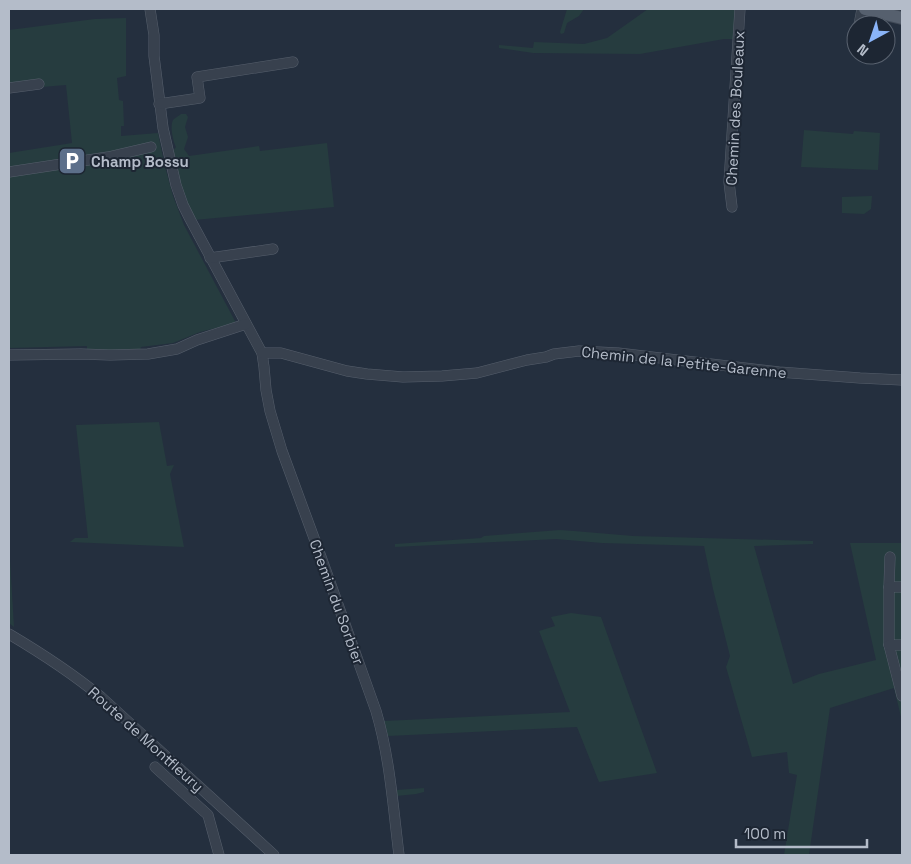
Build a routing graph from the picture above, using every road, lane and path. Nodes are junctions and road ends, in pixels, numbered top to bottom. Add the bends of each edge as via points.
1 (150, 9) edge
2 (740, 9) edge
3 (863, 9) edge
4 (902, 18) edge
5 (293, 62) dead end
6 (39, 84) dead end
7 (9, 88) edge
8 (160, 104) junction
9 (151, 147) dead end
10 (9, 172) edge
11 (732, 207) dead end
12 (273, 249) dead end
13 (210, 258) junction
14 (246, 324) junction
15 (262, 353) junction
16 (9, 355) edge
17 (902, 380) edge
18 (890, 557) dead end
19 (889, 587) junction
20 (902, 587) edge
21 (9, 634) edge
22 (889, 645) junction
23 (902, 645) edge
24 (902, 696) edge
25 (155, 767) dead end
26 (219, 855) edge
27 (274, 855) edge
28 (399, 855) edge

1 - 8 street
2 - 11 street, Chemin des Bouleaux via 729,182
3 - 4 main road
5 - 8 street via 197,77 200,98
6 - 7 street
8 - 13 street via 177,190
9 - 10 street
12 - 13 street
13 - 14 street
14 - 15 street
14 - 16 street via 177,349 148,354
15 - 17 street, Chemin de la Petite-Garenne via 281,353 362,373 403,376 477,373 579,351 779,372
15 - 28 street, Chemin du Sorbier via 270,411 282,451 376,711 389,772
18 - 19 street
19 - 20 street
19 - 22 street
21 - 27 street, Route de Montfleury via 101,697
22 - 23 street
22 - 24 street
25 - 26 street via 208,815

